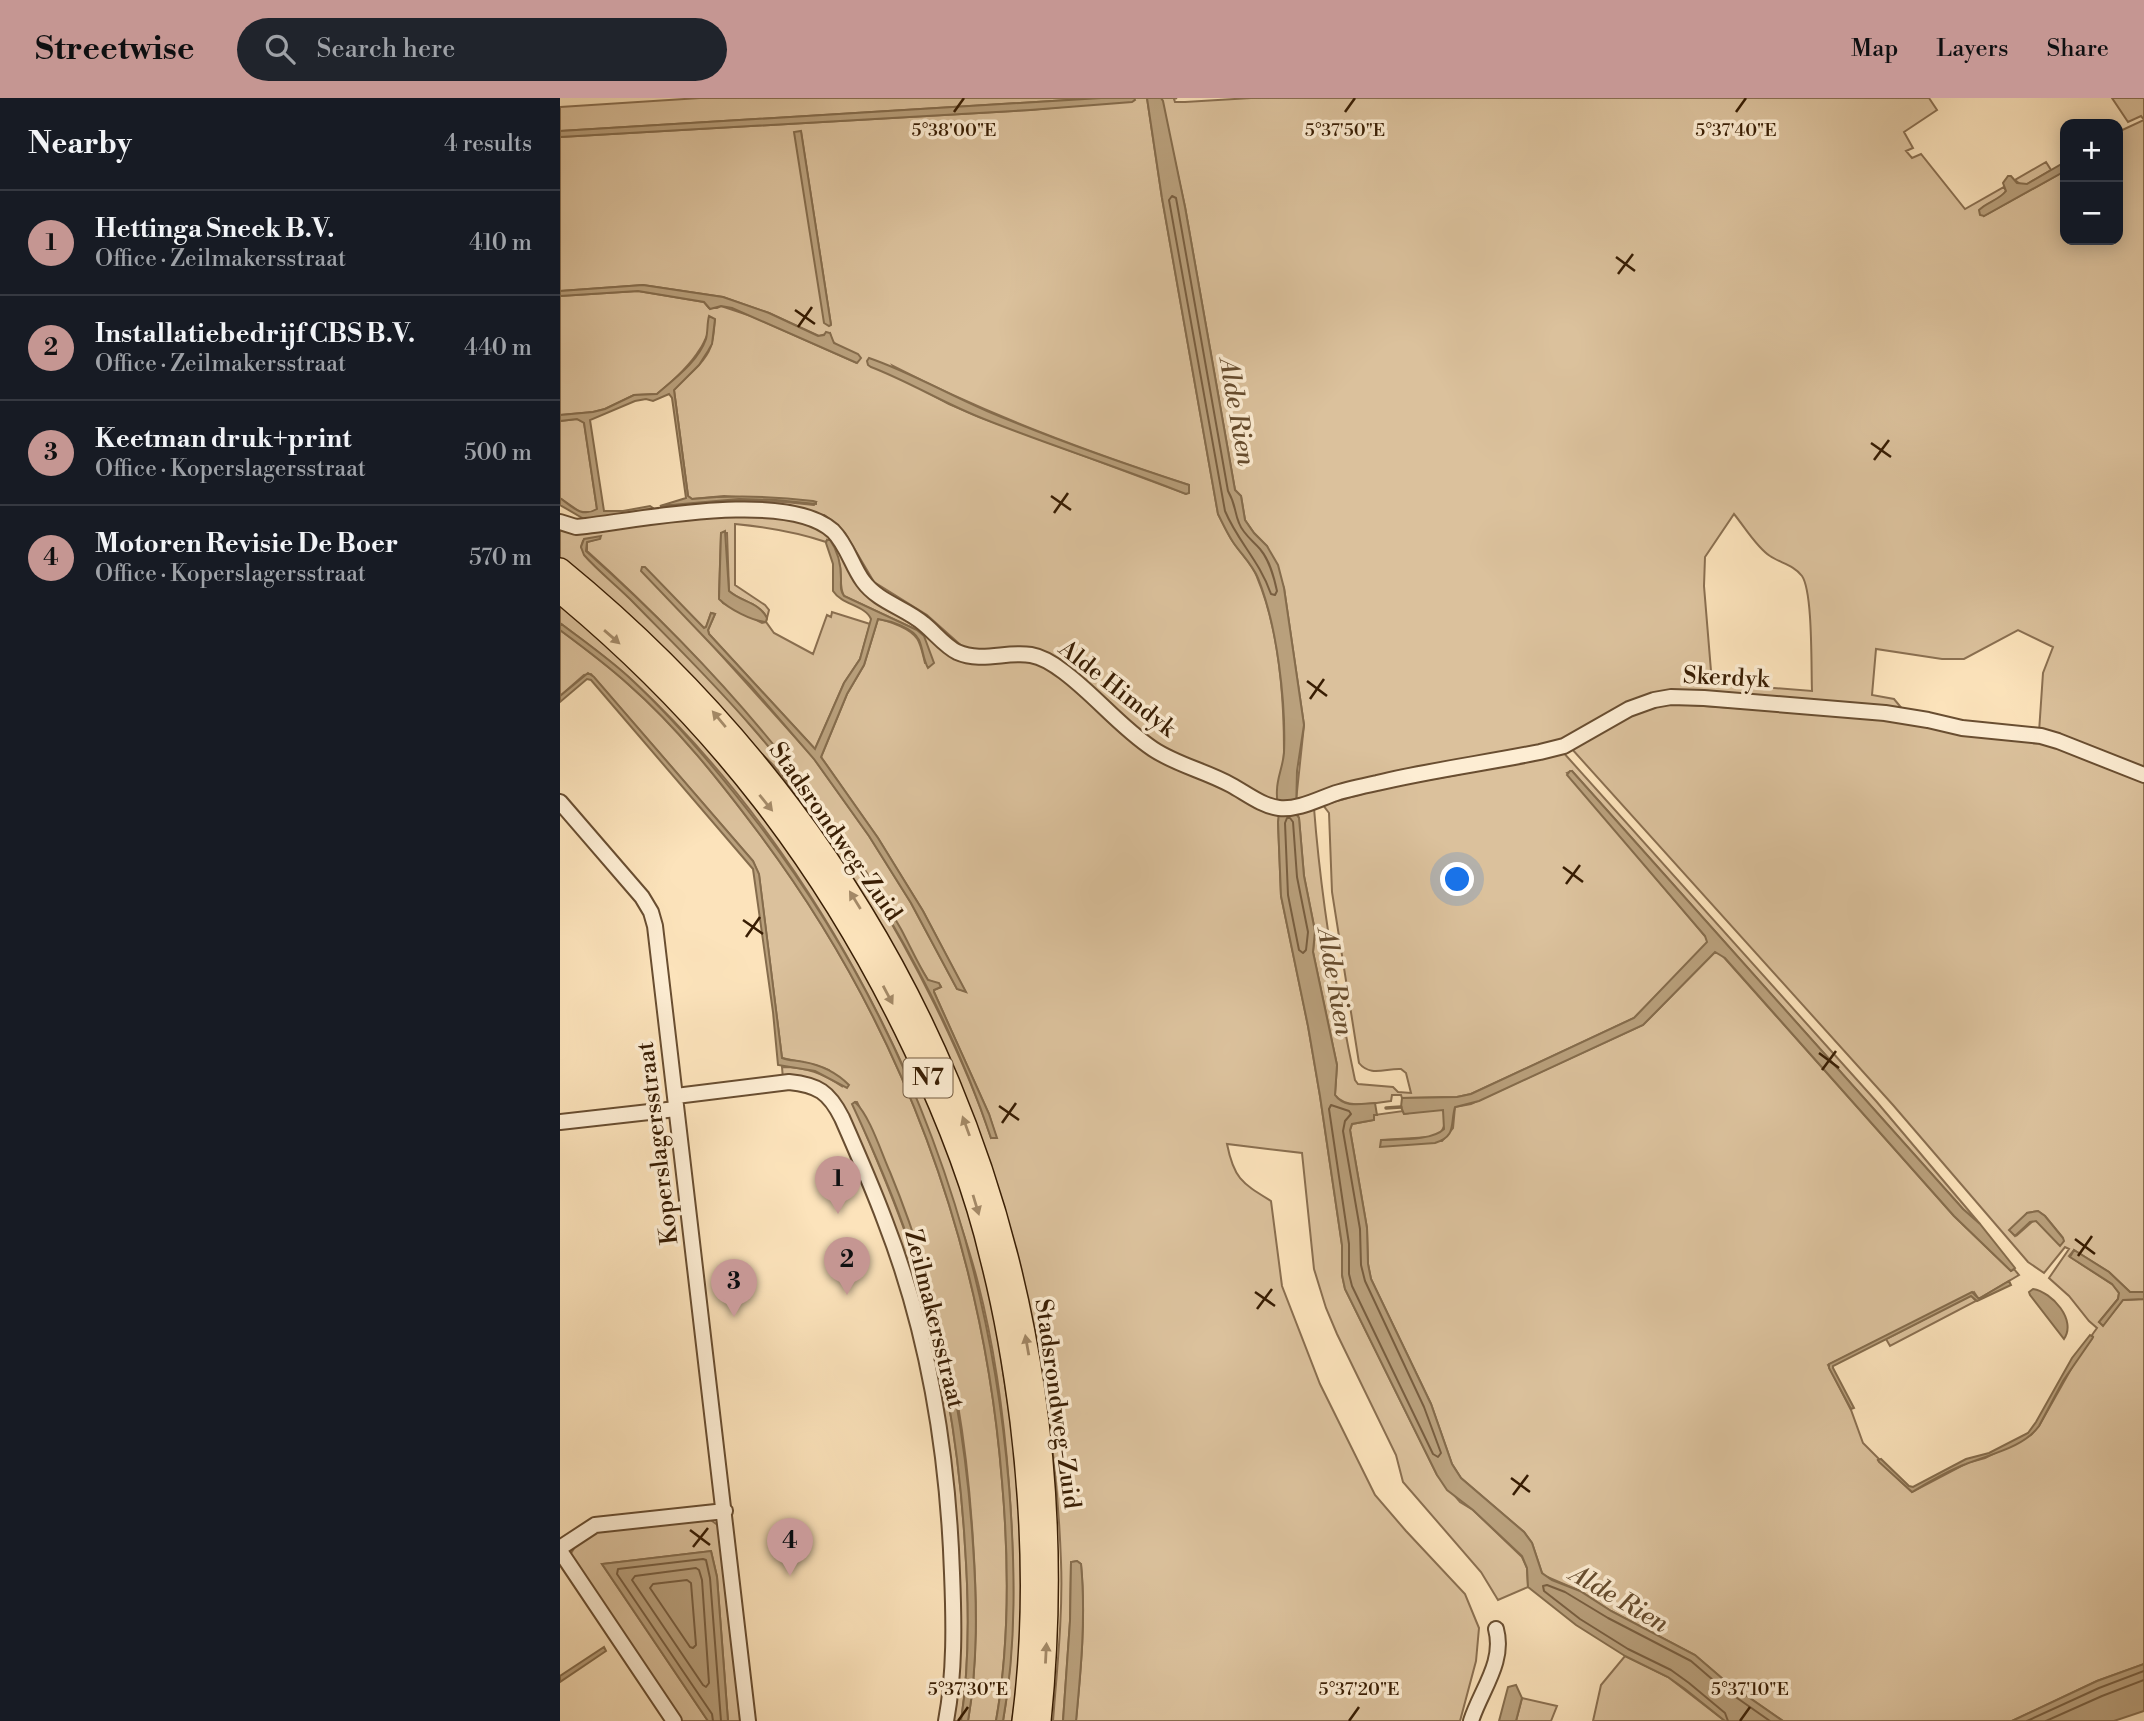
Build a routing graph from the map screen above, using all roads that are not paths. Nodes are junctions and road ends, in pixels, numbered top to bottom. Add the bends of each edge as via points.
1 (560, 522) edge
2 (560, 569) edge
3 (560, 593) edge
4 (2144, 775) edge
5 (1315, 801) joint
6 (560, 802) edge
7 (676, 1102) junction
8 (560, 1122) edge
9 (725, 1511) junction
10 (560, 1549) edge
11 (1496, 1629) dead end
12 (674, 1721) edge
13 (748, 1721) edge
14 (946, 1721) edge
15 (1023, 1721) edge
16 (1041, 1721) edge
17 (1471, 1721) edge

1 - 5 street, Alde Himdyk via 576,527 747,510 808,518 835,534 871,590 915,617 951,648 977,657 1030,655 1047,661 1155,750 1266,804 1288,808
16 -> 2 highway, Stadsrondweg-Zuid / N7 via 1047,1529 1031,1370 1021,1310 988,1188 943,1065 879,940 794,811 707,705
3 -> 15 highway, Stadsrondweg-Zuid / N7 via 619,642 695,719 780,821 863,947 949,1125 991,1255 1026,1460 1031,1602
4 - 5 street, Skerdyk via 2041,736 1848,709 1671,697 1629,709 1564,746 1385,781
6 - 7 street, Koperslagersstraat via 651,912
7 - 8 street, Zeilmakersstraat
7 - 9 street, Koperslagersstraat
7 - 14 street, Zeilmakersstraat via 789,1082 804,1084 827,1095 847,1129 907,1286 936,1413 953,1583
9 - 10 street via 595,1525
9 - 13 street, Koperslagersstraat
10 - 12 street
11 - 17 street via 1495,1667

